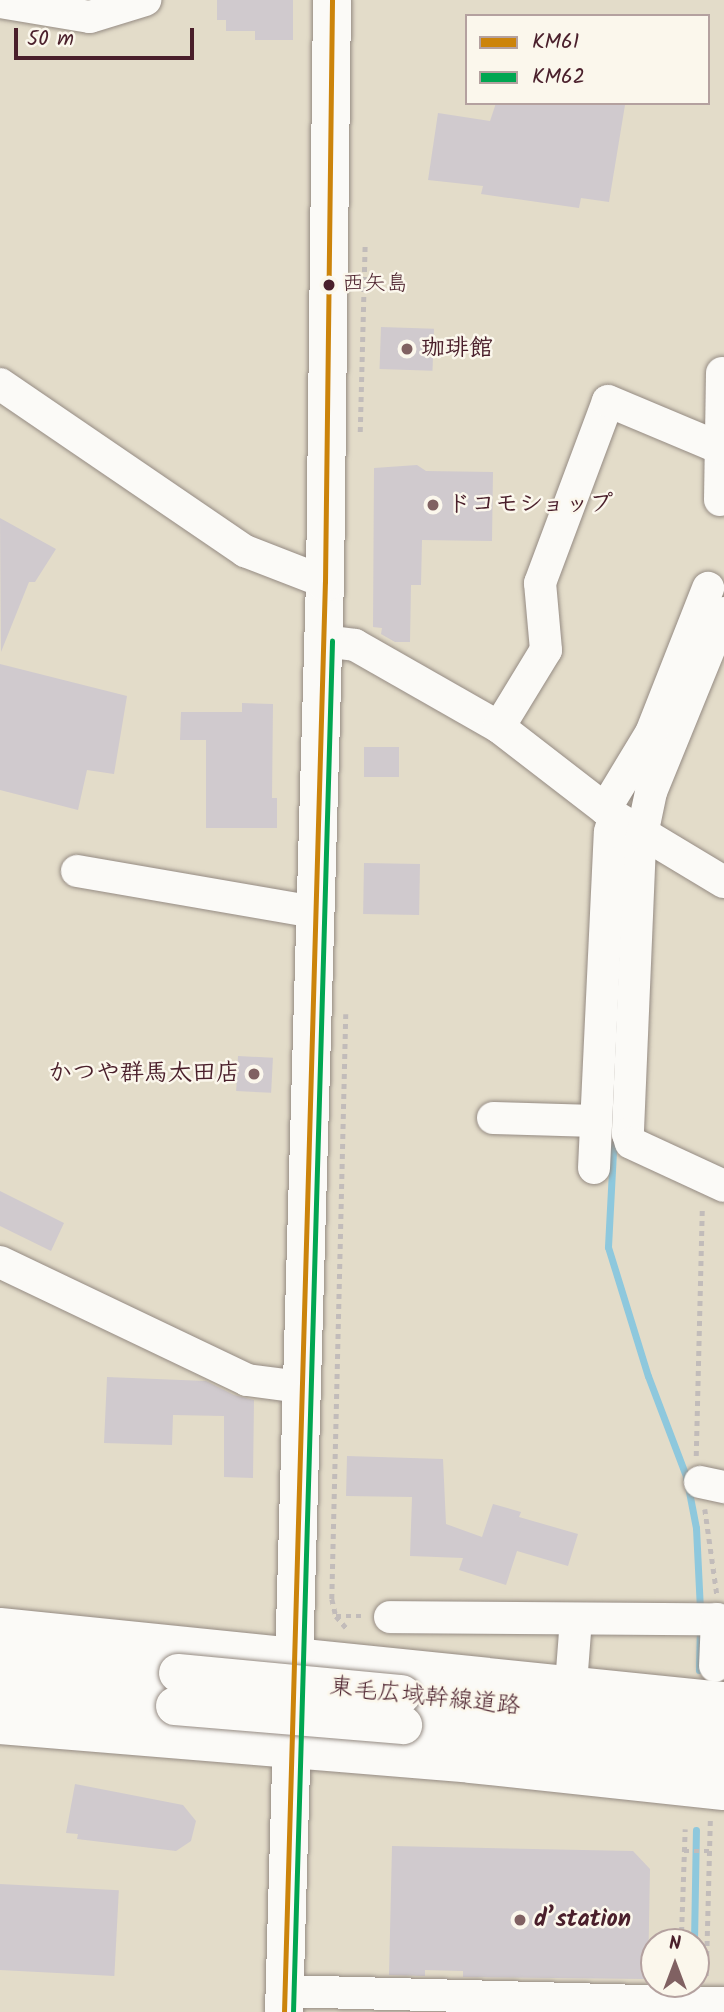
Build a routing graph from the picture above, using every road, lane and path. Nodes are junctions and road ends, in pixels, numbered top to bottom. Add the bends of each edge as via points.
1 (145, 0) edge
2 (332, 0) edge
3 (0, 2) edge
4 (365, 242) dead end
5 (722, 373) dead end
6 (0, 384) edge
7 (360, 436) dead end
8 (720, 448) junction
9 (720, 500) dead end
10 (326, 582) junction
11 (716, 601) edge
12 (323, 641) junction
13 (499, 727) junction
14 (610, 812) junction
15 (642, 832) junction
16 (77, 871) dead end
17 (724, 882) edge
18 (314, 912) junction
19 (346, 1008) dead end
20 (493, 1118) dead end
21 (596, 1121) junction
22 (594, 1168) dead end
23 (715, 1182) edge
24 (0, 1262) edge
25 (697, 1378) dead end
26 (300, 1387) junction
27 (390, 1616) dead end
28 (576, 1619) junction
29 (0, 1627) edge
30 (360, 1633) dead end
31 (293, 1654) junction
32 (0, 1660) edge
33 (571, 1684) junction
34 (720, 1684) edge
35 (176, 1690) junction
36 (0, 1692) edge
37 (402, 1709) junction
38 (0, 1725) edge
39 (724, 1729) edge
40 (292, 1748) junction
41 (724, 1761) edge
42 (717, 1801) edge
43 (685, 1829) dead end
44 (684, 1851) junction
45 (709, 1851) junction
46 (681, 1928) edge
47 (284, 2002) edge
48 (715, 2003) edge

1 - 3 street via 90,17
2 - 10 highway
4 - 7 path
5 - 8 street
6 - 10 street via 245,551
8 - 9 street
8 - 13 street via 608,401 540,583 546,650
10 - 12 highway
11 - 14 street
11 - 15 street
12 - 13 street via 355,645
12 - 18 highway
13 - 14 street
14 - 15 street
14 - 21 street
15 - 17 street
15 - 23 street via 632,999 631,1143
16 - 18 street
18 - 26 highway
19 - 30 path via 332,1599 348,1630
20 - 21 street
21 - 22 street
23 - 25 path via 702,1196
24 - 26 street via 247,1380
26 - 31 highway
27 - 28 street
28 - 33 street
28 - 34 street via 718,1619
29 - 31 highway
31 - 33 highway
31 - 40 highway
32 - 35 highway, 東毛広域幹線道路
33 - 34 highway
35 - 36 highway, 東毛広域幹線道路
35 - 37 highway, 東毛広域幹線道路, bridge
37 - 39 highway, 東毛広域幹線道路
37 - 41 highway, 東毛広域幹線道路
38 - 40 highway
40 - 42 highway
40 - 47 highway
42 - 45 path
43 - 44 path
44 - 45 path
44 - 46 path
45 - 48 path
47 - 48 street

